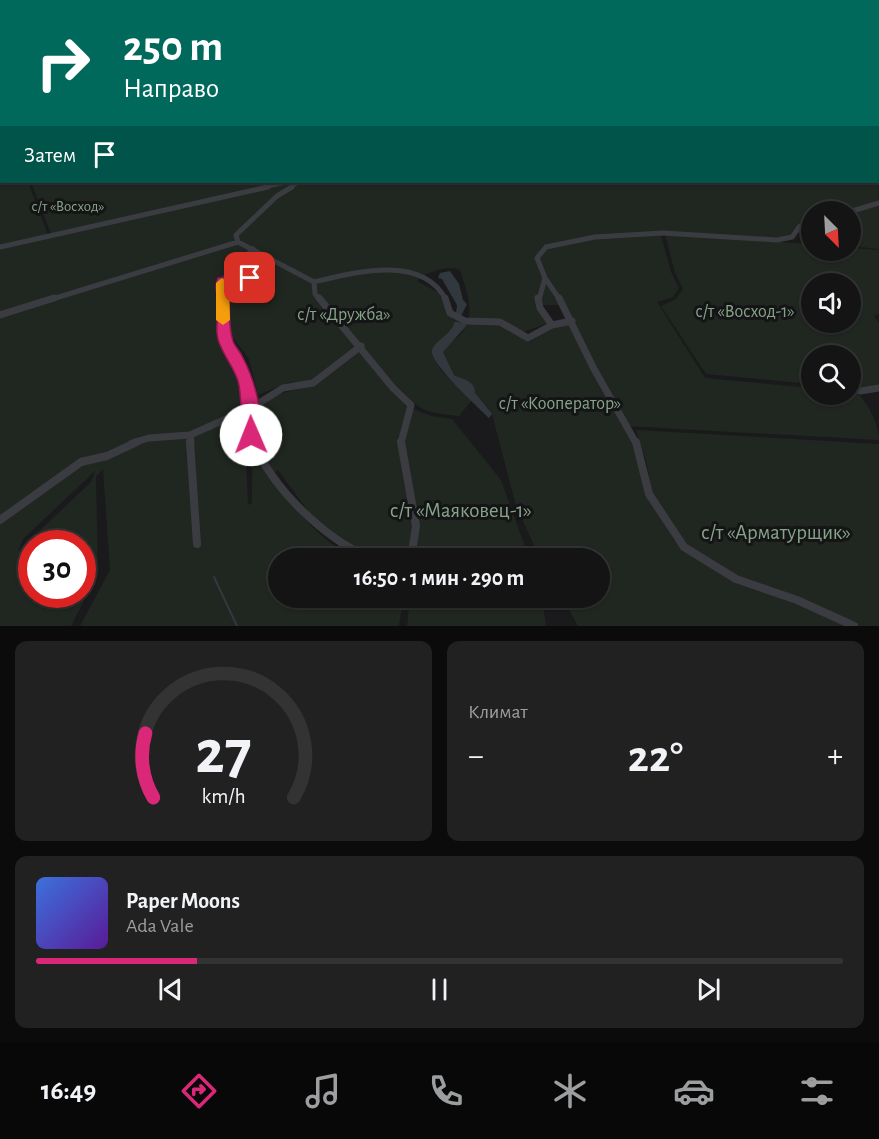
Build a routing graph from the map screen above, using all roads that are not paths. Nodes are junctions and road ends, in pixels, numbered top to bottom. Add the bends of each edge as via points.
1 (284, 183) edge
2 (297, 183) edge
3 (879, 203) edge
4 (861, 208) edge
5 (801, 226) edge
6 (238, 242) junction
7 (0, 247) edge
8 (253, 249) junction
9 (545, 278) junction
10 (222, 281) junction
11 (314, 282) junction
12 (254, 283) dead end
13 (0, 315) edge
14 (572, 321) junction
15 (552, 324) junction
16 (361, 346) junction
17 (879, 387) edge
18 (861, 391) edge
19 (251, 408) junction
20 (190, 435) junction
21 (0, 520) edge
22 (197, 544) dead end
23 (348, 548) edge
24 (413, 548) edge
25 (854, 626) edge

1 - 7 street
2 - 6 street via 239,230
3 - 4 street
5 - 9 street via 792,237 777,240 663,233 570,241 546,247 537,258
6 - 8 street
6 - 13 street
8 - 10 street
8 - 11 street
9 - 14 street
9 - 15 street via 537,300 539,309
10 - 12 street via 250,278
10 - 19 street via 223,330 245,380
11 - 15 street via 380,268 401,271 443,293 450,313 465,321 501,322 528,338
11 - 16 street via 315,294
14 - 15 street
14 - 25 street via 637,444 649,494 684,547 736,579 797,600
16 - 19 street via 313,383 283,388
16 - 24 street via 392,388 411,405 401,442 416,526
17 - 18 street
19 - 20 street
19 - 23 street via 251,435 264,461 310,518
20 - 21 street via 149,438 81,462
20 - 22 street

